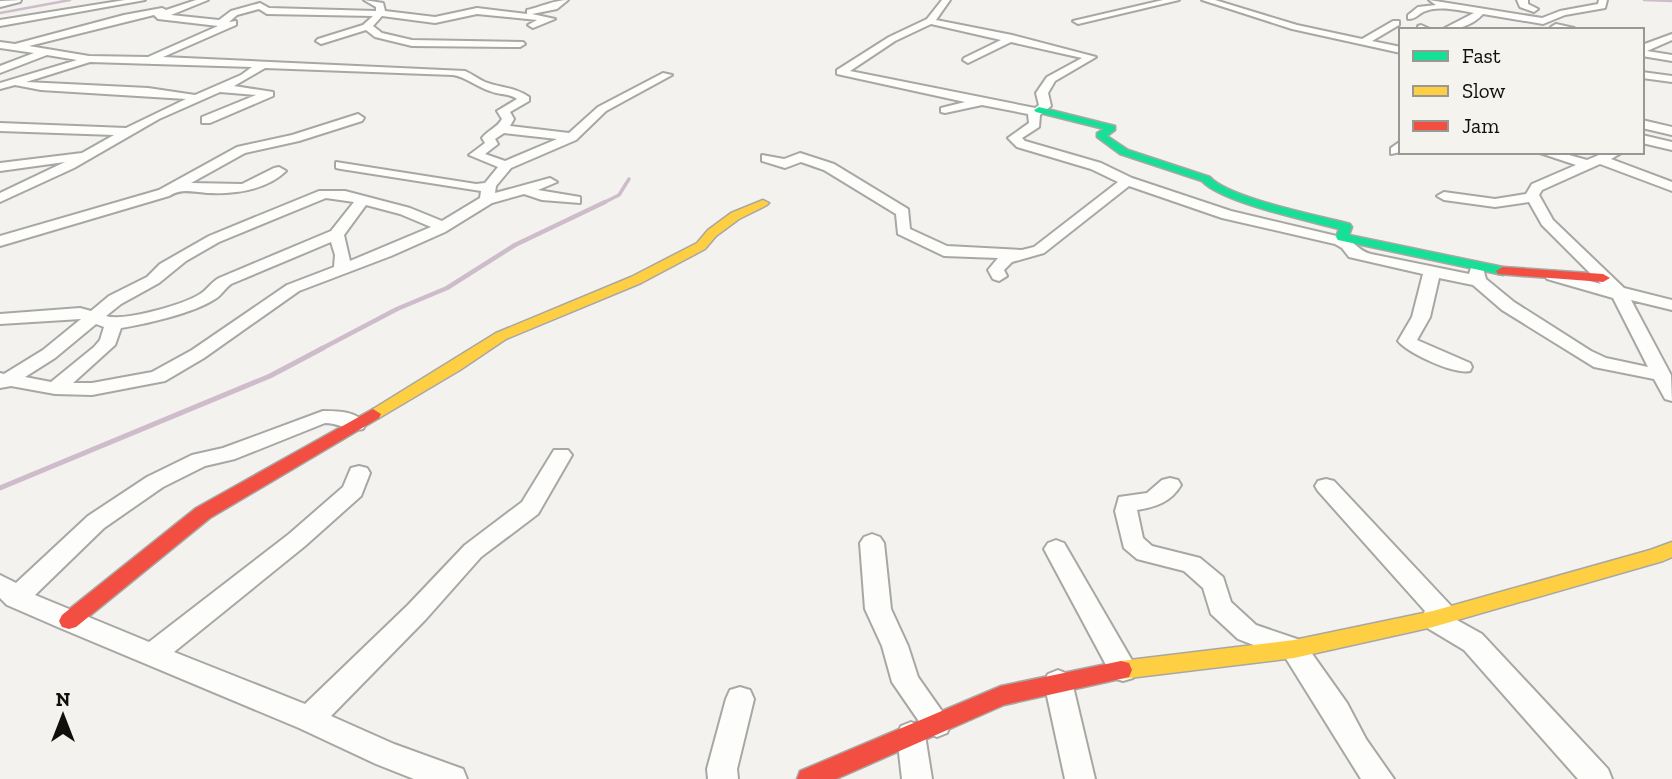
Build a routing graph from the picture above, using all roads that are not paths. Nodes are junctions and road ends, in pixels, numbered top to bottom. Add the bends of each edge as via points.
1 (17, 0) edge
2 (141, 0) edge
3 (204, 0) edge
4 (368, 0) edge
5 (564, 0) edge
6 (932, 0) edge
7 (946, 0) edge
8 (1175, 0) edge
9 (1433, 0) edge
10 (1466, 0) edge
11 (1521, 0) edge
12 (1603, 0) edge
13 (285, 1) edge
14 (1214, 1) edge
15 (465, 3) dead end
16 (0, 4) edge
17 (1447, 6) junction
18 (1534, 9) junction
19 (265, 10) junction
20 (278, 11) junction
21 (477, 11) junction
22 (1480, 12) junction
23 (380, 13) junction
24 (1563, 13) junction
25 (158, 16) junction
26 (526, 16) junction
27 (1411, 17) dead end
28 (222, 21) junction
29 (930, 21) junction
30 (1078, 21) dead end
31 (1543, 21) junction
32 (0, 23) edge
33 (1396, 23) dead end
34 (533, 25) dead end
35 (366, 27) junction
36 (1451, 28) edge
37 (1554, 28) edge
38 (1672, 37) edge
39 (1012, 38) junction
40 (321, 41) dead end
41 (1365, 41) junction
42 (423, 44) junction
43 (520, 44) dead end
44 (0, 45) edge
45 (16, 47) junction
46 (1644, 48) edge
47 (1399, 50) edge
48 (44, 53) junction
49 (1672, 58) edge
50 (89, 59) junction
51 (149, 60) junction
52 (968, 60) dead end
53 (263, 64) junction
54 (391, 68) junction
55 (0, 70) edge
56 (667, 75) dead end
57 (1644, 75) edge
58 (1672, 79) edge
59 (2, 85) edge
60 (213, 91) junction
61 (192, 100) junction
62 (979, 102) junction
63 (945, 110) dead end
64 (1038, 111) junction
65 (358, 118) dead end
66 (206, 120) dead end
67 (1644, 124) edge
68 (0, 127) edge
69 (17, 127) junction
70 (502, 129) junction
71 (1672, 131) edge
72 (132, 132) junction
73 (0, 135) edge
74 (572, 137) junction
75 (1644, 139) edge
76 (1672, 146) edge
77 (1548, 154) edge
78 (1612, 154) edge
79 (88, 155) junction
80 (767, 159) dead end
81 (341, 165) dead end
82 (506, 165) junction
83 (1590, 165) junction
84 (0, 167) edge
85 (279, 171) dead end
86 (1127, 181) junction
87 (550, 182) dead end
88 (179, 186) junction
89 (1672, 187) edge
90 (530, 188) junction
91 (488, 193) junction
92 (1444, 196) dead end
93 (1533, 197) junction
94 (0, 198) edge
95 (362, 200) junction
96 (575, 200) dead end
97 (763, 203) dead end
98 (440, 229) junction
99 (336, 234) junction
100 (0, 241) edge
101 (1021, 254) junction
102 (342, 268) junction
103 (1530, 271) junction
104 (1432, 272) junction
105 (1481, 274) junction
106 (999, 276) dead end
107 (1603, 278) junction
108 (1619, 293) junction
109 (1672, 305) edge
110 (0, 319) edge
111 (104, 321) junction
112 (1463, 366) dead end
113 (1662, 375) junction
114 (3, 381) edge
115 (55, 388) junction
116 (1672, 396) edge
117 (356, 424) junction
118 (561, 455) dead end
119 (359, 473) dead end
120 (1170, 485) dead end
121 (1326, 486) dead end
122 (872, 543) dead end
123 (1056, 549) dead end
124 (1667, 557) edge
125 (8, 591) edge
126 (1439, 617) junction
127 (69, 621) junction
128 (1294, 649) junction
129 (151, 656) junction
130 (1123, 670) junction
131 (1058, 682) junction
132 (740, 699) dead end
133 (309, 719) junction
134 (924, 729) junction
135 (452, 779) edge
136 (723, 779) edge
137 (809, 779) edge
138 (917, 779) edge
139 (1080, 779) edge
140 (1378, 779) edge
141 (1597, 779) edge

1 - 16 street
2 - 32 street
3 - 25 street
4 - 23 street via 380,5
5 - 26 street
6 - 7 street
7 - 29 street
8 - 30 street
9 - 17 street
10 - 18 street
11 - 18 street
12 - 24 street via 1602,6
13 - 19 street
14 - 41 street via 1261,18 1328,29
15 - 21 street
17 - 22 street
17 - 27 street via 1421,9
18 - 24 street
19 - 20 street
19 - 28 street via 254,6
20 - 23 street
20 - 28 street
21 - 23 street via 435,20
21 - 26 street
22 - 31 street
22 - 36 street
23 - 35 street
24 - 31 street
25 - 28 street
25 - 45 street via 162,11
26 - 34 street via 550,19
28 - 51 street
29 - 39 street
29 - 62 street via 841,72
31 - 37 street
33 - 41 street
35 - 40 street
35 - 42 street via 402,42
38 - 46 street
39 - 52 street
39 - 64 street via 1091,57 1051,79 1042,93 1045,106
41 - 47 street
42 - 43 street
42 - 54 street
44 - 45 street
45 - 48 street
46 - 49 street
48 - 50 street
48 - 55 street
50 - 51 street
50 - 59 street
51 - 53 street
53 - 54 street
53 - 60 street
54 - 70 street via 465,74 477,83 522,95 525,99 503,111 508,119
56 - 74 street via 602,109
57 - 58 street
59 - 61 street via 168,93
60 - 61 street
60 - 66 street via 269,94
61 - 72 street
62 - 63 street
62 - 64 street
64 - 86 street via 1034,127 1014,138 1021,144 1096,166
64 - 105 street via 1112,128 1102,137 1124,152 1206,178 1241,200 1346,227 1342,237
65 - 88 street via 241,150
67 - 71 street
68 - 69 street
69 - 72 street
69 - 73 street
70 - 74 street
70 - 82 street via 488,138 492,144 475,155
72 - 79 street
74 - 82 street
75 - 76 street
77 - 83 street via 1560,163
78 - 83 street
79 - 84 street
79 - 94 street
80 - 101 street via 785,164 800,158 829,167 903,212 903,231 944,251
81 - 91 street
82 - 91 street
83 - 89 street
83 - 93 street via 1538,187
85 - 88 street via 245,188
86 - 101 street via 1051,242
86 - 104 street via 1227,215 1340,241 1354,254
87 - 90 street
88 - 100 street
90 - 91 street
90 - 96 street via 528,193
91 - 98 street via 472,212
92 - 93 street via 1495,203
93 - 107 street via 1547,222
95 - 98 street via 405,211
95 - 99 street
95 - 111 street via 324,194 271,214 180,258 153,280 115,300
97 - 117 street via 735,216 701,246 636,280 501,336
98 - 102 street
99 - 102 street via 344,255
99 - 111 street via 225,281 195,303
101 - 106 street via 1006,260 996,270
102 - 115 street via 293,288 158,377 92,388
103 - 105 street
103 - 107 street
103 - 108 street
104 - 105 street
104 - 112 street via 1421,317 1407,341
105 - 113 street via 1508,306 1585,355 1601,363
107 - 108 street
108 - 109 street
108 - 113 street
110 - 111 street via 80,313
111 - 114 street
111 - 115 street via 109,341
113 - 116 street
114 - 115 street
117 - 125 street via 341,417 323,417 228,454 199,460 155,482 96,522
117 - 127 street via 203,513
118 - 133 street via 530,508 473,551
119 - 129 street via 353,491
120 - 128 street via 1153,500 1127,503 1132,542 1145,553 1192,564 1214,584 1220,607 1247,632
121 - 126 street
122 - 134 street via 878,609
123 - 130 street
124 - 126 street
125 - 127 street
126 - 128 street
126 - 141 street via 1473,642
127 - 129 street
128 - 130 street
128 - 140 street
129 - 133 street
130 - 131 street
131 - 134 street via 1001,696
131 - 139 street
132 - 136 street
133 - 135 street
134 - 137 street
134 - 138 street

